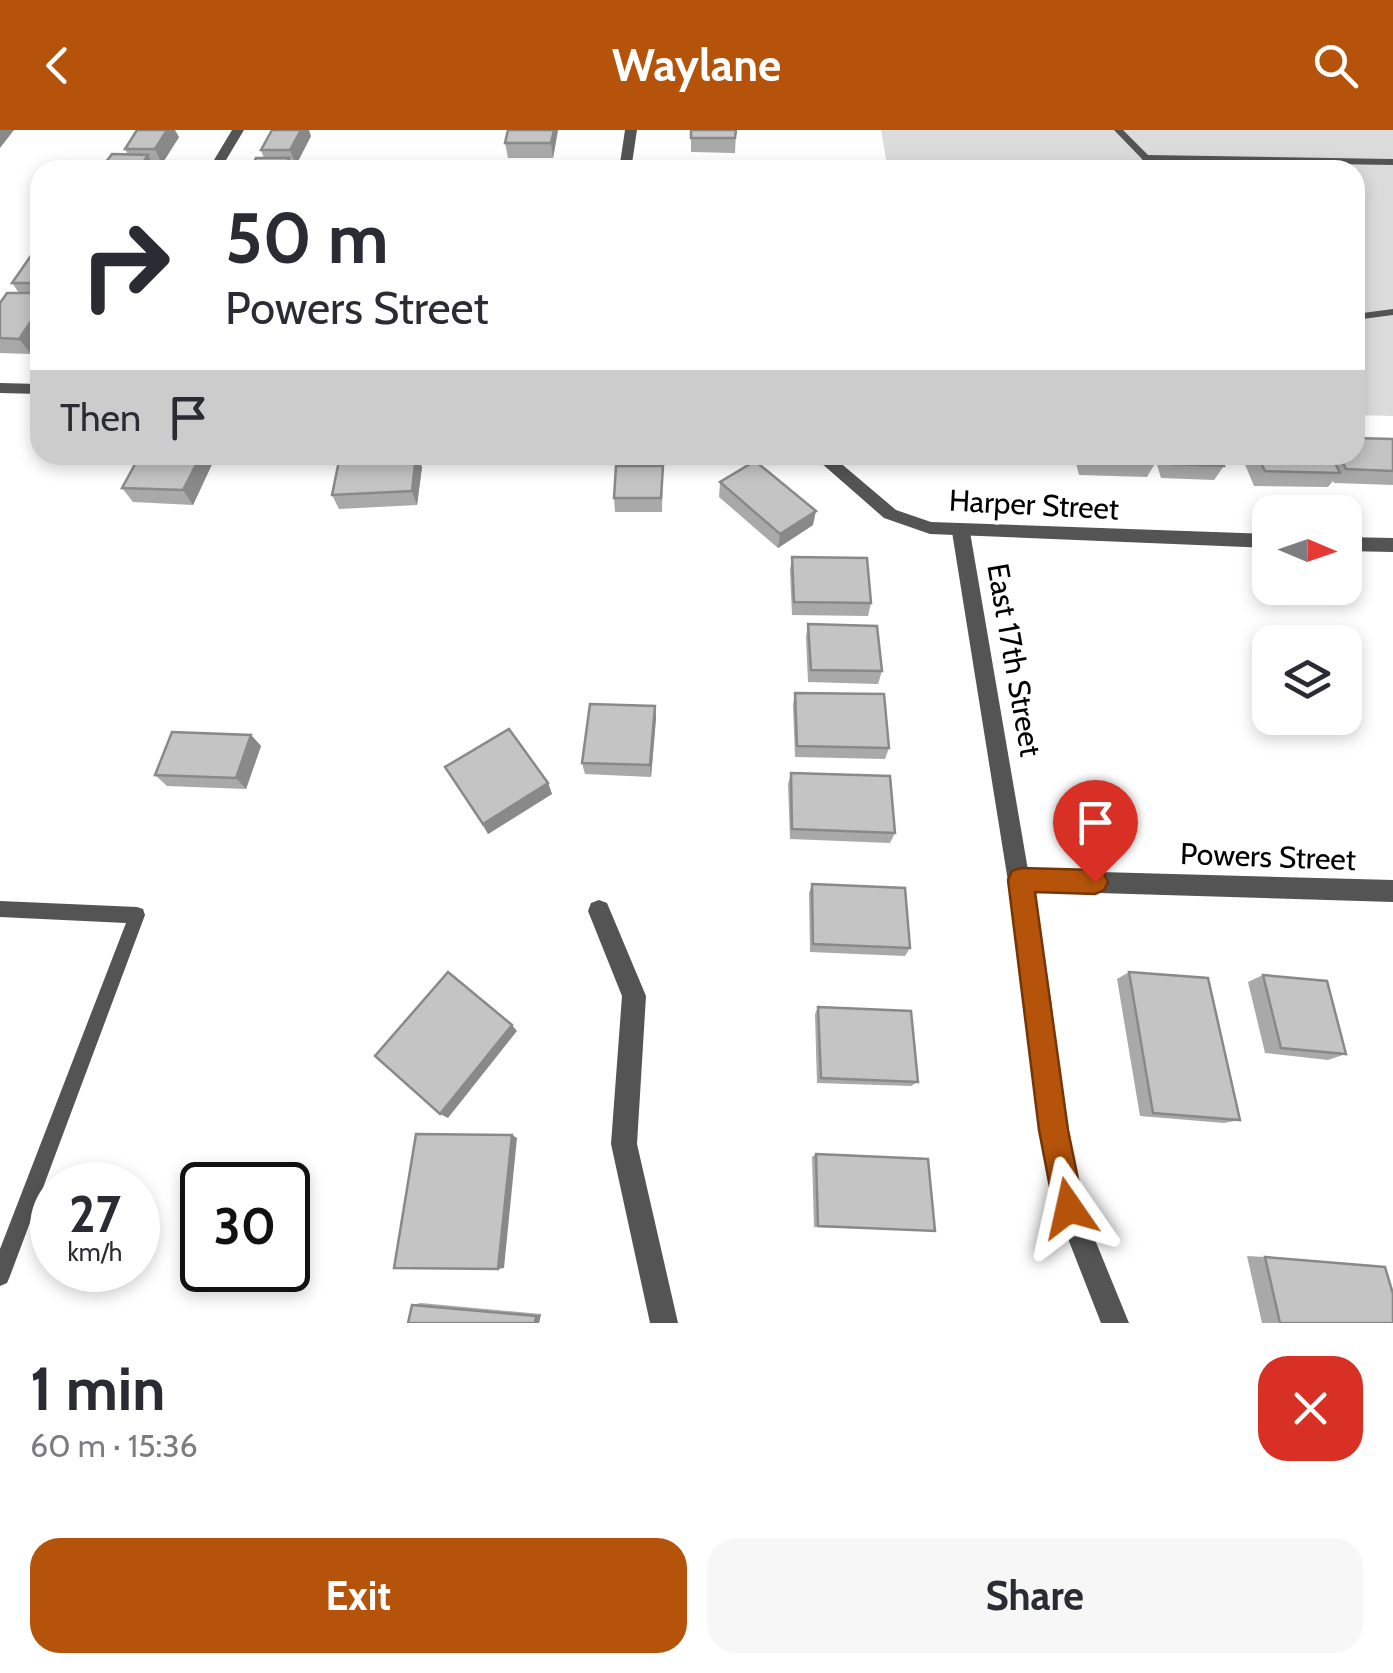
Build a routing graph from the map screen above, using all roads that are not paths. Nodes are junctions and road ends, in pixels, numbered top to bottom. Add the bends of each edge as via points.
1 (238, 130) edge
2 (631, 130) edge
3 (1118, 130) edge
4 (1146, 158) joint
5 (220, 160) edge
6 (627, 160) edge
7 (1270, 160) edge
8 (1365, 162) edge
9 (1393, 162) edge
10 (1393, 312) edge
11 (1365, 316) edge
12 (0, 388) edge
13 (30, 388) edge
14 (830, 465) edge
15 (962, 532) junction
16 (1252, 540) edge
17 (1362, 544) edge
18 (1393, 545) edge
19 (1021, 880) junction
20 (1393, 892) edge
21 (0, 910) edge
22 (599, 911) dead end
23 (0, 1276) edge
24 (664, 1323) edge
25 (1115, 1323) edge

1 - 5 street
2 - 6 street
3 - 4 lane
4 - 7 lane
8 - 9 lane
10 - 11 lane
12 - 13 street
14 - 15 street, Harper Street via 890,514
15 - 16 street, Harper Street
15 - 19 street, East 17th Street
17 - 18 street
19 - 20 street, Powers Street
19 - 25 street, East 17th Street via 1069,1208
21 - 23 lane via 137,915
22 - 24 street via 634,996 624,1144

